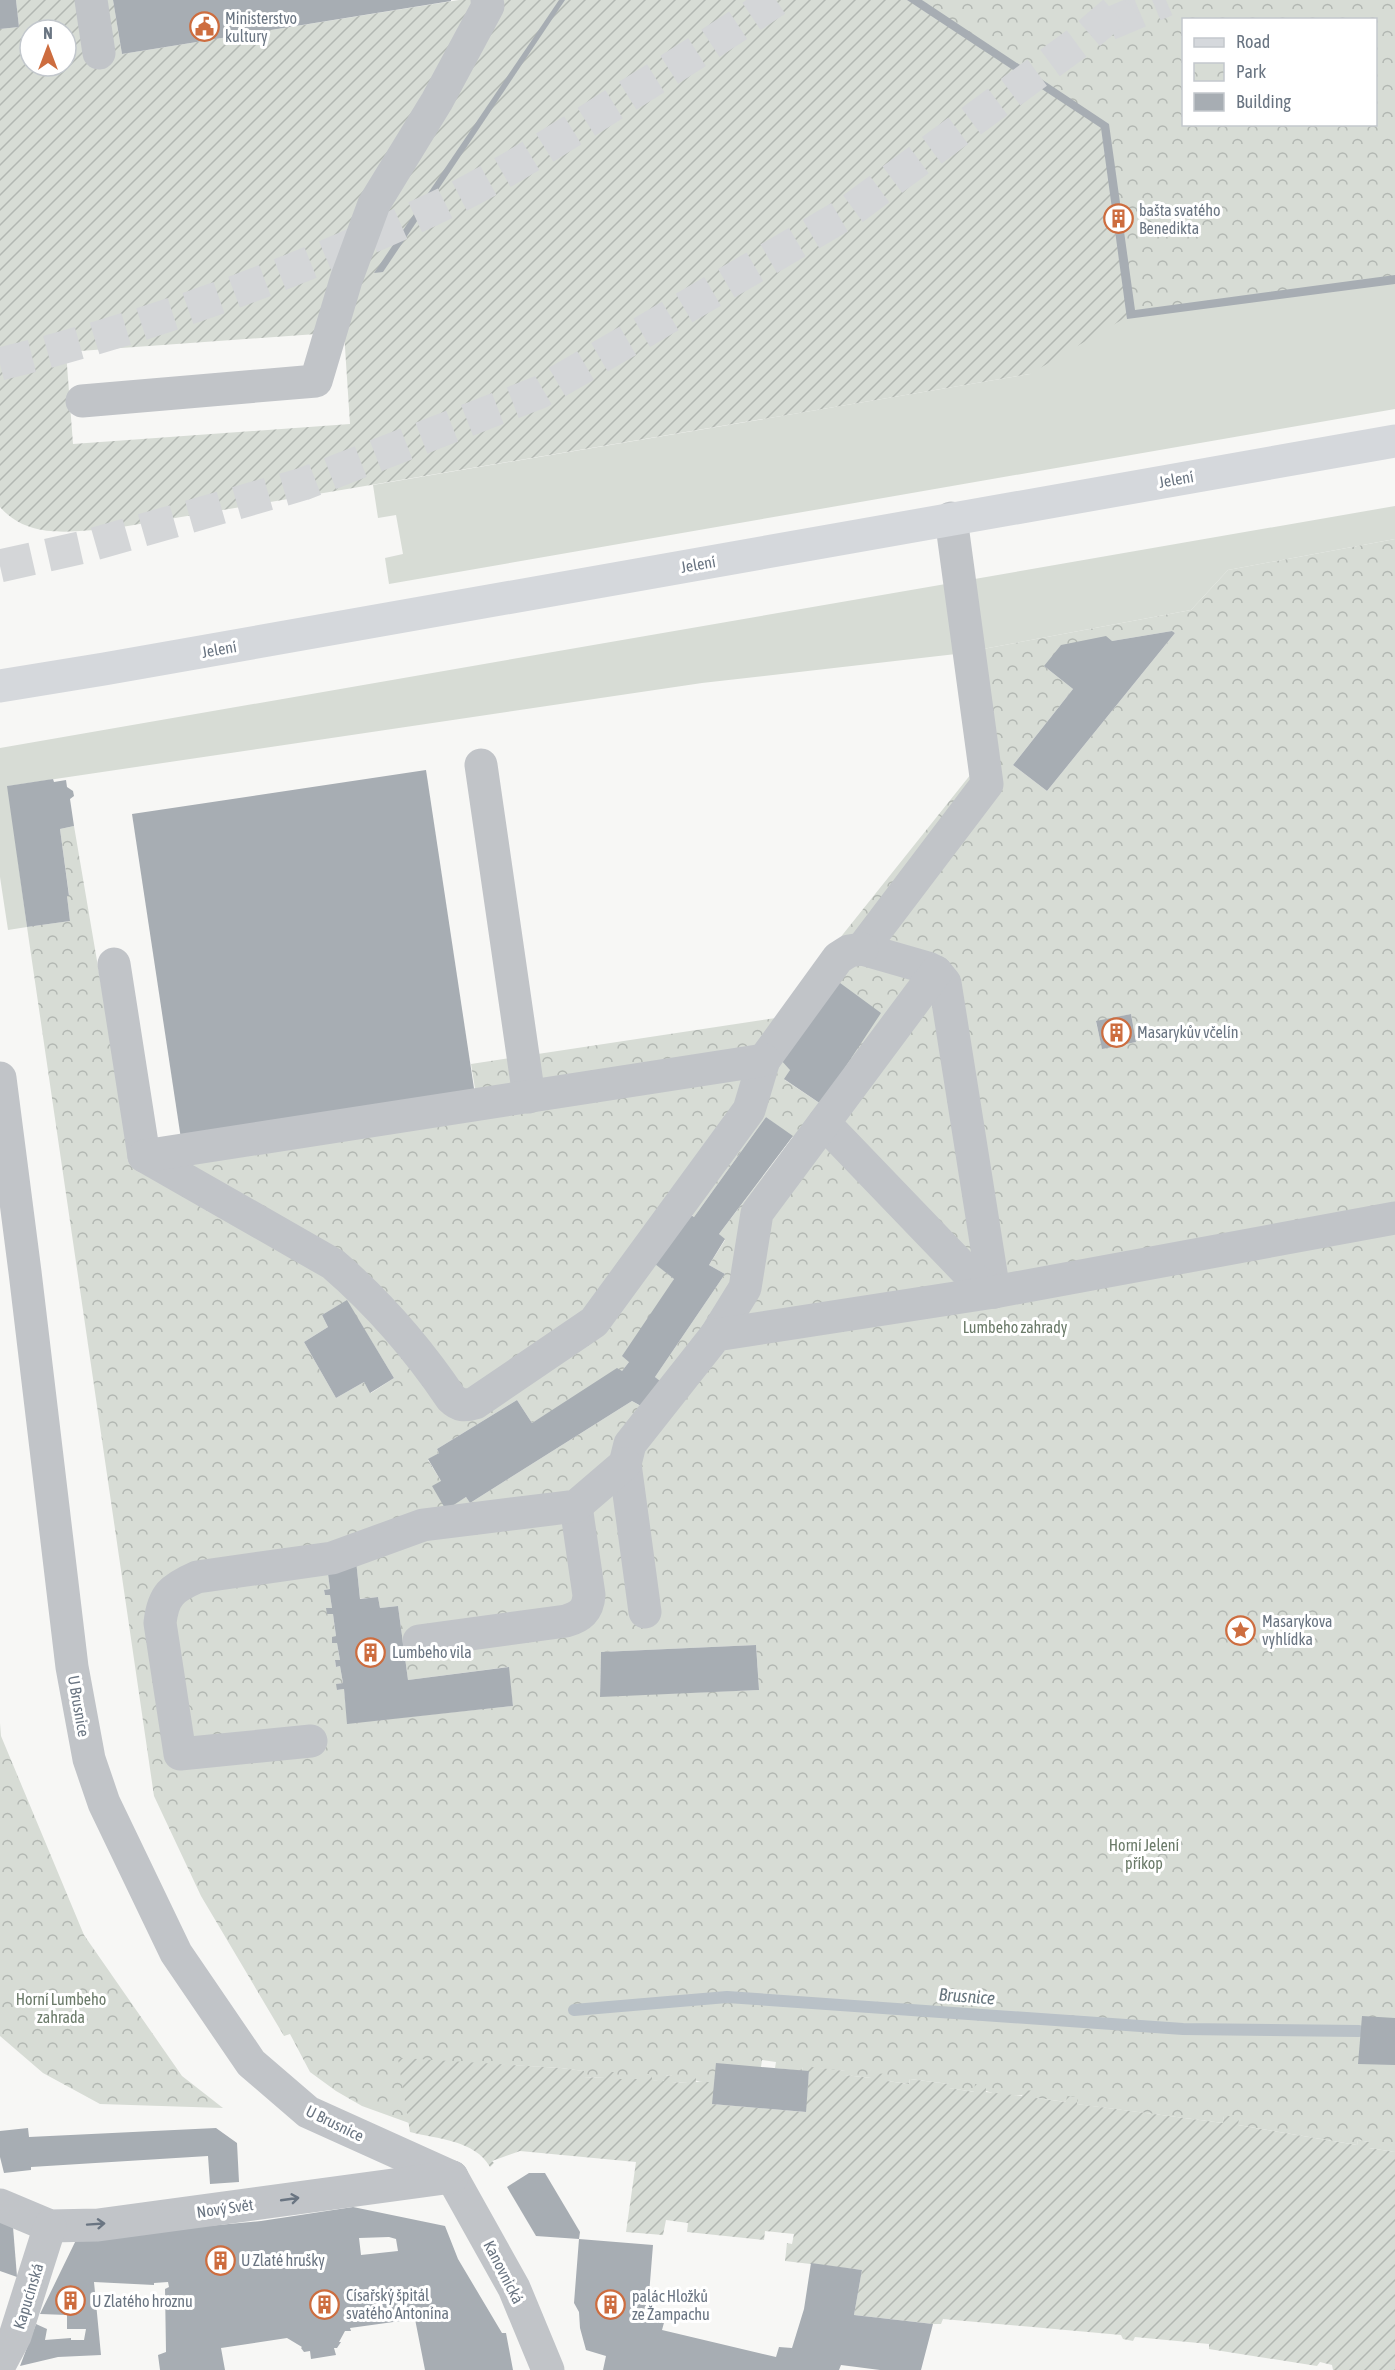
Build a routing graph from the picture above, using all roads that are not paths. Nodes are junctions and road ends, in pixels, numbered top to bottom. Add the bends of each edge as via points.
1 (91, 0) edge
2 (487, 0) edge
3 (99, 53) dead end
4 (82, 401) dead end
5 (1395, 441) edge
6 (951, 518) junction
7 (0, 686) edge
8 (481, 765) dead end
9 (862, 949) junction
10 (114, 964) dead end
11 (936, 972) junction
12 (764, 1060) junction
13 (0, 1078) edge
14 (529, 1097) junction
15 (825, 1123) junction
16 (144, 1156) junction
17 (1395, 1218) edge
18 (994, 1292) junction
19 (716, 1335) junction
20 (625, 1464) junction
21 (576, 1506) junction
22 (645, 1612) dead end
23 (419, 1641) dead end
24 (311, 1741) dead end
25 (452, 2177) junction
26 (0, 2205) edge
27 (50, 2226) junction
28 (0, 2364) edge
29 (548, 2370) edge

1 - 3 street
2 - 4 street via 488,6 437,101 374,204 316,381
5 - 6 main road, Jelení
6 - 7 main road, Jelení
6 - 9 street via 987,784
8 - 14 street
9 - 11 street
9 - 12 street via 838,958
10 - 16 street
11 - 15 street
11 - 18 street via 945,983 948,996
12 - 14 street
12 - 16 street via 749,1110 594,1322 467,1405 457,1404 451,1398 424,1359 333,1264
13 - 25 street, U Brusnice via 72,1667 87,1750 104,1803 176,1953 251,2063 308,2112
14 - 16 street
15 - 18 street via 974,1279
15 - 19 street via 757,1213 745,1288
17 - 18 street
18 - 19 street
19 - 20 street via 630,1444
20 - 21 street
20 - 22 street
21 - 23 street via 589,1595 588,1604 577,1618
21 - 24 street via 423,1525 332,1558 197,1577 170,1593 162,1607 160,1623 180,1754
27 -> 25 street, Nový Svět via 98,2225
25 - 29 street, Kanovnická via 514,2288
26 - 27 street, Nový Svět
27 - 28 street, Kapucínská via 15,2336

